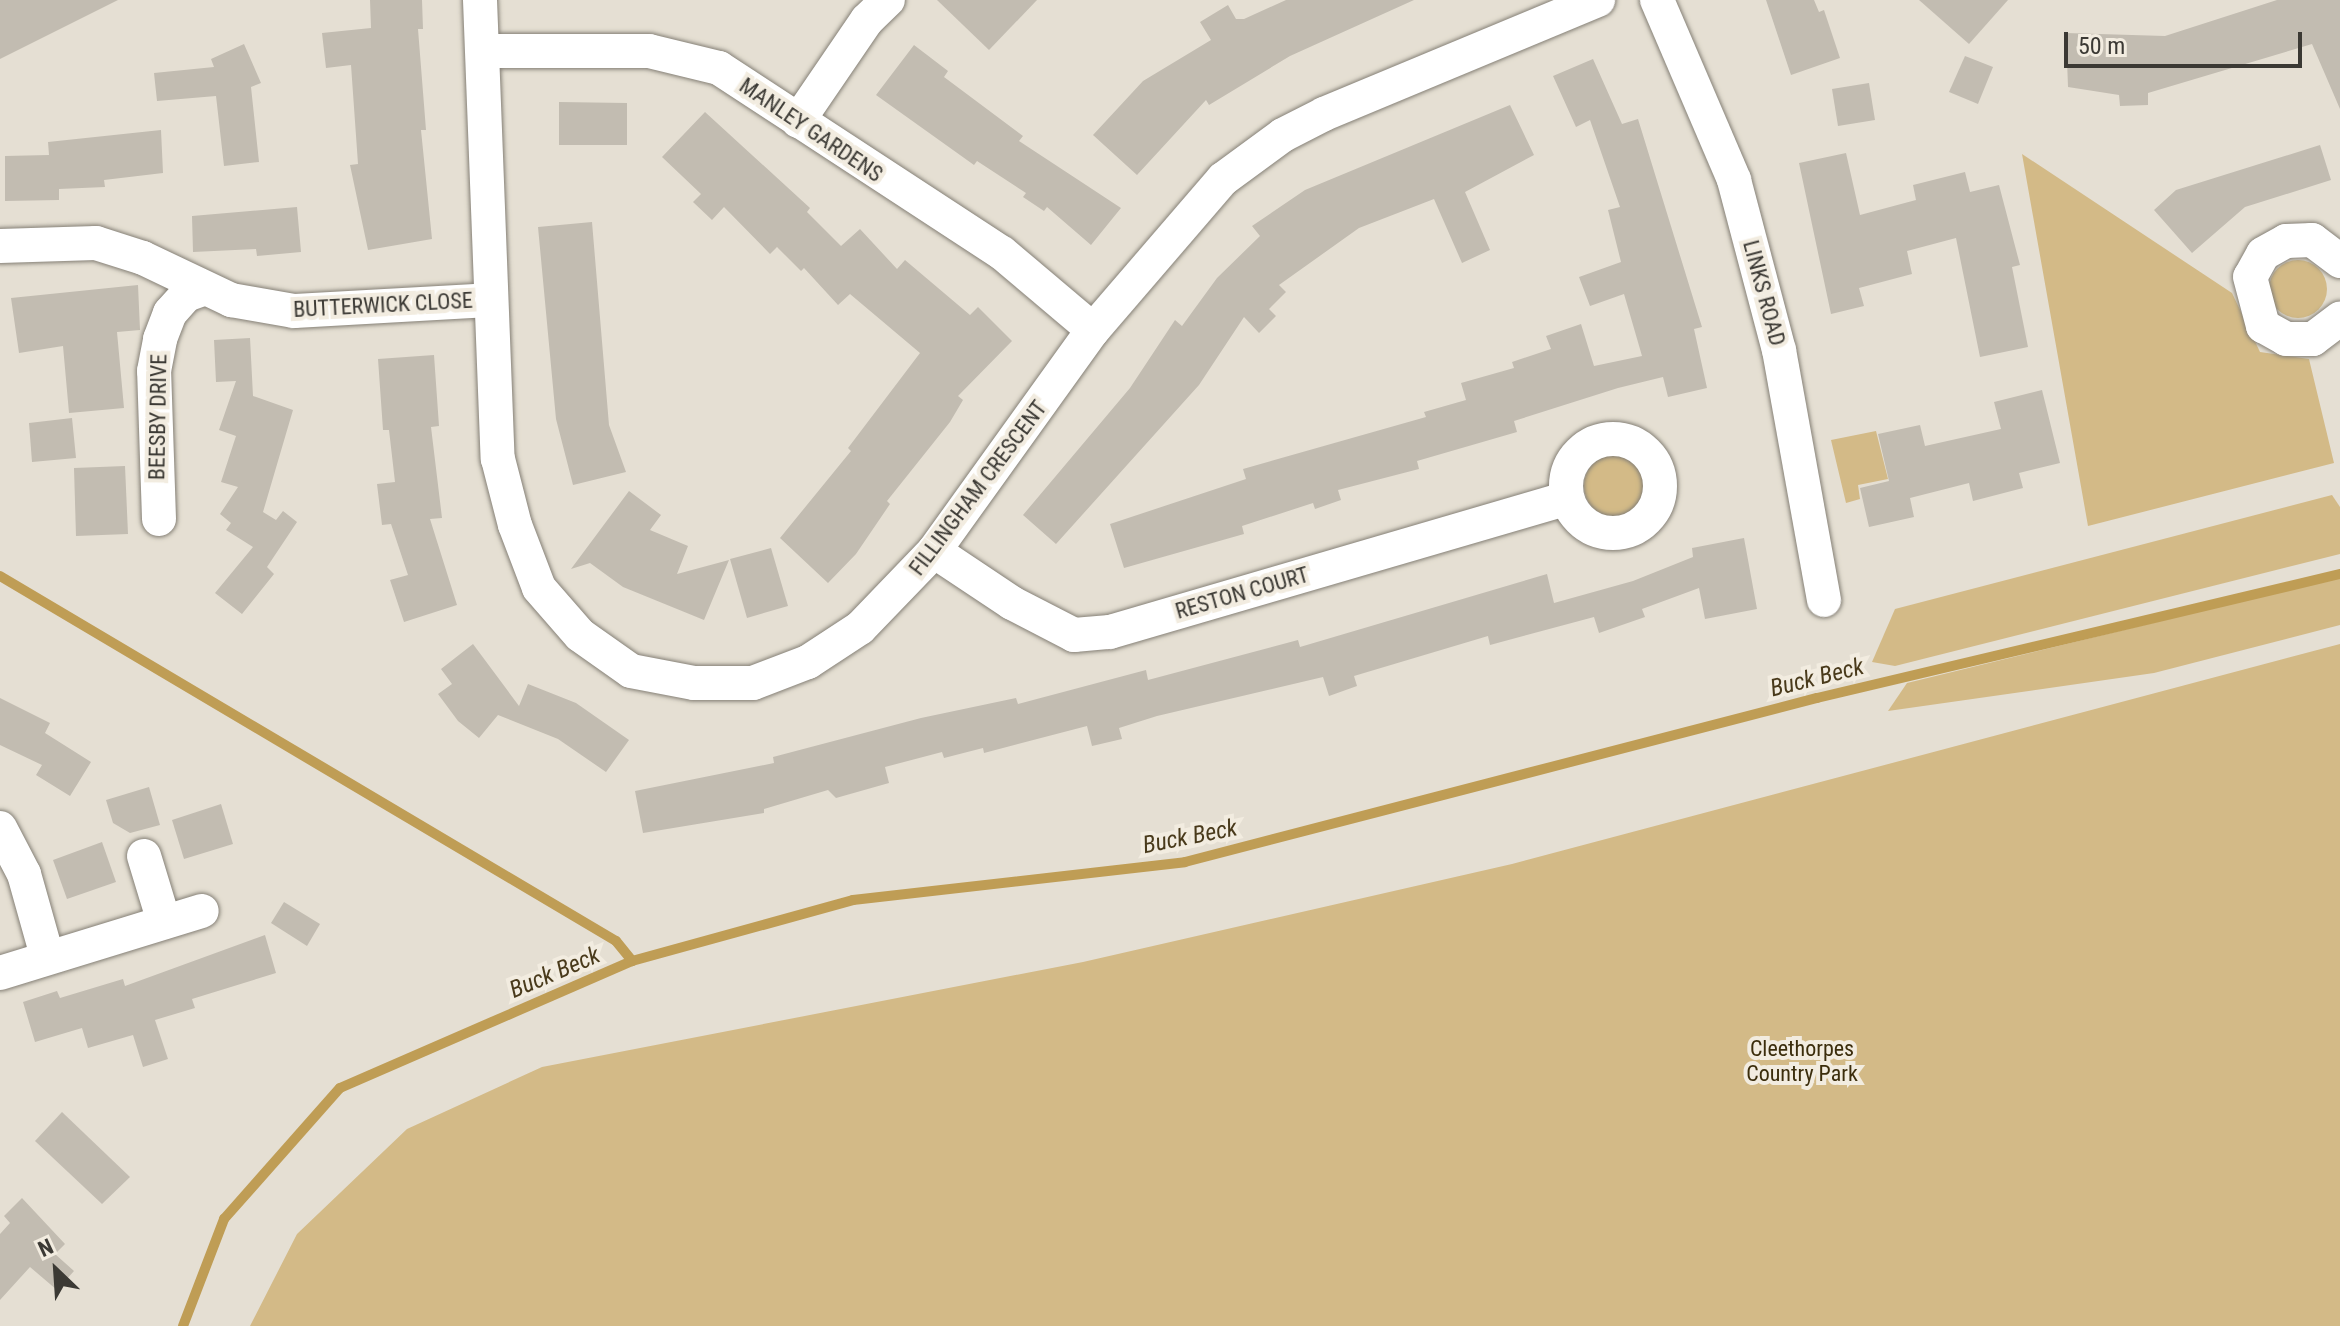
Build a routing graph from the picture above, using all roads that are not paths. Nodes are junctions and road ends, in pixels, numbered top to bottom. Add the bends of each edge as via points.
1 (480, 0) edge
2 (888, 0) edge
3 (1598, 0) edge
4 (1657, 0) edge
5 (485, 51) junction
6 (798, 121) junction
7 (0, 246) edge
8 (2340, 261) edge
9 (205, 288) junction
10 (490, 300) junction
11 (2340, 319) edge
12 (1093, 330) junction
13 (1567, 498) dead end
14 (159, 519) dead end
15 (934, 551) junction
16 (1824, 600) dead end
17 (0, 828) edge
18 (144, 856) dead end
19 (202, 911) dead end
20 (164, 922) junction
21 (47, 956) junction
22 (0, 973) edge

1 - 5 street, FILLINGHAM CRESCENT
2 - 6 street via 867,20
3 - 12 street, FILLINGHAM CRESCENT via 1283,135 1223,179
4 - 16 street, LINKS ROAD via 1734,180 1779,350
5 - 6 street, MANLEY GARDENS via 649,51 719,68
5 - 10 street, FILLINGHAM CRESCENT
6 - 12 street, MANLEY GARDENS via 1002,253
7 - 9 street, BUTTERWICK CLOSE via 96,243
8 - 11 street via 2312,240 2286,241 2263,254 2250,277 2263,326 2286,339 2313,339
9 - 10 street, BUTTERWICK CLOSE via 256,306 294,311
9 - 14 street, BEESBY DRIVE via 186,295 170,313 160,339 154,371
10 - 15 street, FILLINGHAM CRESCENT via 498,459 515,525 539,588 580,635 631,671 694,683 753,683 808,662 860,628
12 - 15 street, FILLINGHAM CRESCENT
13 - 15 street, RESTON COURT via 1110,632 1074,635 1012,603
17 - 21 street via 24,874
18 - 20 street
19 - 20 street
20 - 21 street
21 - 22 street

